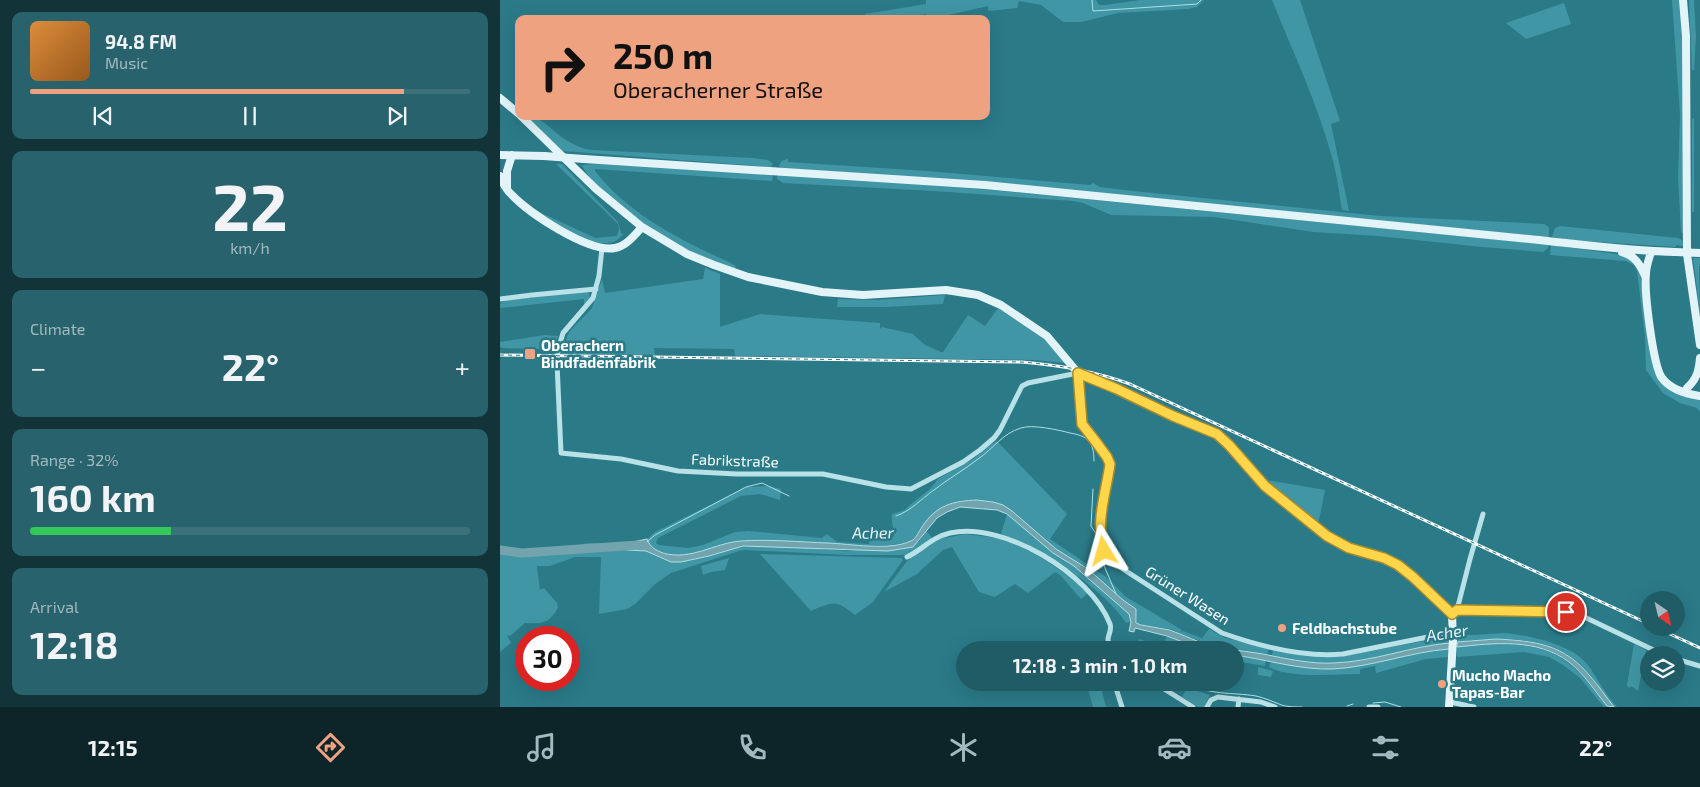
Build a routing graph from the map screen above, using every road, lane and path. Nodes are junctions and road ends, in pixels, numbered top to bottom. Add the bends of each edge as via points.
1 (1683, 0) edge
2 (500, 98) edge
3 (515, 111) edge
4 (525, 120) edge
5 (504, 157) edge
6 (500, 176) edge
7 (507, 188) junction
8 (642, 227) junction
9 (602, 248) junction
10 (1608, 248) junction
11 (1647, 252) junction
12 (1700, 253) edge
13 (1640, 264) junction
14 (1645, 276) junction
15 (596, 289) junction
16 (500, 299) edge
17 (1700, 345) edge
18 (1700, 358) edge
19 (1078, 373) junction
20 (1687, 388) junction
21 (1678, 390) junction
22 (1699, 391) edge
23 (1483, 514) dead end
24 (907, 557) dead end
25 (1455, 612) junction
26 (1453, 636) junction
27 (1108, 641) edge
28 (1645, 646) edge
29 (1685, 662) edge
30 (1700, 666) edge
31 (1117, 691) edge
32 (1167, 691) edge
33 (1239, 699) junction
34 (1449, 704) edge
35 (1122, 707) edge
36 (1193, 707) edge
37 (1207, 707) edge
38 (1238, 707) edge
39 (1275, 707) edge
40 (1369, 707) edge
41 (1378, 707) edge
42 (1474, 707) edge

1 - 17 main road via 1687,254
2 - 3 main road
4 - 8 main road via 596,189
5 - 7 main road
5 - 10 main road, bridge via 584,158 985,185
6 - 7 main road
7 - 9 main road via 528,209 559,230
8 - 9 main road via 618,248
8 - 19 main road via 687,254 748,277 783,285 863,295 946,290 978,295 1039,329
9 - 15 street, Fabrikstraße
10 - 11 main road
10 - 13 main road via 1625,252
11 - 12 main road, bridge
11 - 13 main road
11 - 14 main road
13 - 14 main road
14 - 21 main road via 1655,359 1662,377
15 - 16 street
15 - 19 street, Fabrikstraße via 593,298 563,333 558,350 561,453 621,459 678,470 823,474 911,490 963,462 994,438 1022,386 1028,382
18 - 20 main road via 1698,372
19 - 25 main road via 1217,434 1265,486 1320,531 1341,544 1398,565
19 - 26 street, Grüner Wasen via 1082,424 1110,464 1100,537 1112,562 1222,633 1290,652 1328,656
20 - 21 main road
20 - 22 main road
21 - 22 main road
23 - 25 street
24 - 27 street via 934,538 950,533 984,533 1001,537 1072,574 1105,612 1112,627
25 - 26 main road
25 - 28 street via 1578,614
26 - 34 main road
29 - 30 street
31 - 35 street
32 - 36 street
33 - 37 street via 1214,698
33 - 38 street
33 - 39 street
34 - 42 street
40 - 41 street

